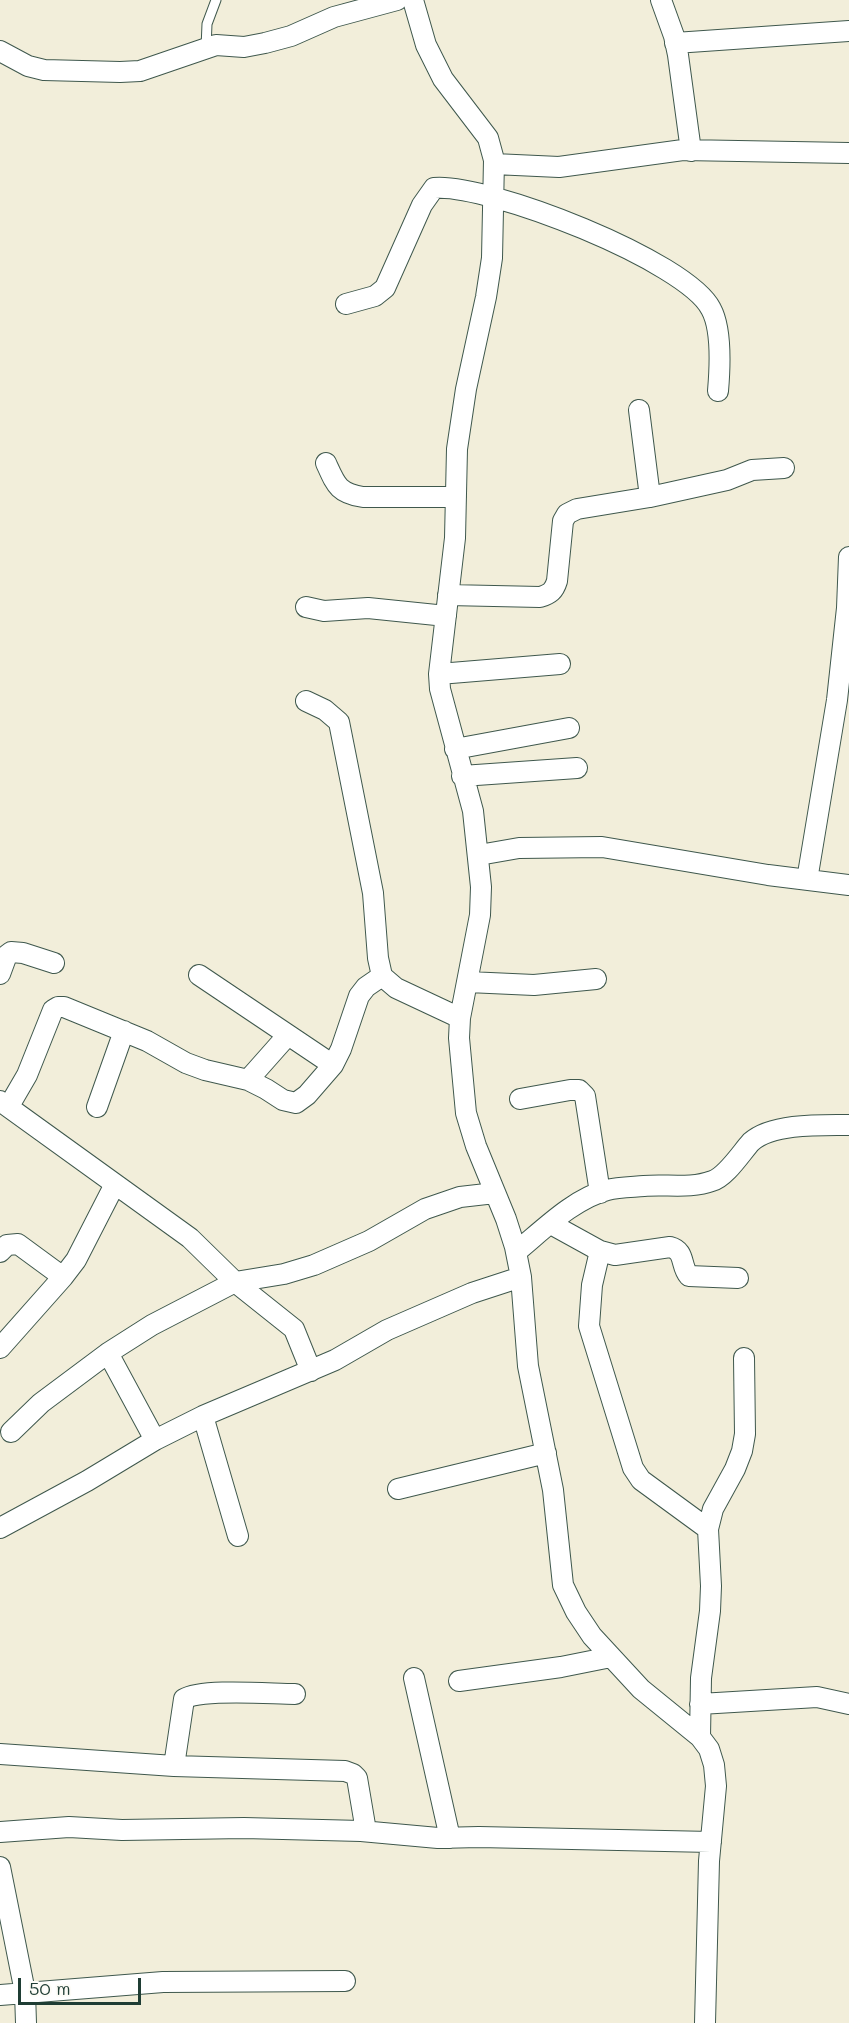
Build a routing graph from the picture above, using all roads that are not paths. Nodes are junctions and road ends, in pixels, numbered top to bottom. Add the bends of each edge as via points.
1 (216, 0) edge
2 (397, 0) edge
3 (413, 0) edge
4 (661, 0) edge
5 (849, 31) edge
6 (675, 43) junction
7 (218, 46) junction
8 (0, 51) edge
9 (691, 150) junction
10 (849, 153) edge
11 (494, 164) junction
12 (493, 198) junction
13 (346, 304) dead end
14 (718, 391) dead end
15 (639, 410) dead end
16 (326, 463) dead end
17 (784, 468) dead end
18 (650, 496) junction
19 (456, 497) junction
20 (849, 557) edge
21 (848, 592) edge
22 (448, 596) junction
23 (306, 606) dead end
24 (446, 616) junction
25 (560, 664) dead end
26 (439, 674) junction
27 (306, 701) dead end
28 (569, 728) dead end
29 (455, 749) junction
30 (577, 768) dead end
31 (462, 776) junction
32 (479, 855) junction
33 (807, 880) junction
34 (849, 885) edge
35 (54, 963) dead end
36 (0, 974) edge
37 (199, 975) dead end
38 (382, 976) junction
39 (596, 979) dead end
40 (468, 982) junction
41 (460, 1018) junction
42 (124, 1031) junction
43 (287, 1035) junction
44 (333, 1065) junction
45 (248, 1080) junction
46 (520, 1099) dead end
47 (5, 1103) edge
48 (97, 1107) dead end
49 (849, 1125) edge
50 (115, 1184) junction
51 (495, 1193) junction
52 (600, 1193) junction
53 (551, 1224) junction
54 (600, 1251) junction
55 (0, 1252) edge
56 (516, 1252) junction
57 (63, 1277) junction
58 (521, 1277) junction
59 (738, 1278) dead end
60 (234, 1282) junction
61 (0, 1348) edge
62 (108, 1353) junction
63 (744, 1358) dead end
64 (311, 1371) junction
65 (203, 1416) junction
66 (11, 1432) dead end
67 (155, 1440) junction
68 (546, 1453) junction
69 (399, 1489) dead end
70 (0, 1528) edge
71 (708, 1529) junction
72 (238, 1536) dead end
73 (611, 1657) junction
74 (414, 1678) dead end
75 (459, 1681) dead end
76 (295, 1694) dead end
77 (700, 1704) junction
78 (849, 1704) edge
79 (700, 1737) junction
80 (0, 1754) edge
81 (174, 1766) junction
82 (366, 1831) junction
83 (0, 1833) edge
84 (450, 1838) junction
85 (711, 1842) junction
86 (0, 1867) edge
87 (345, 1981) dead end
88 (25, 1992) junction
89 (0, 1995) edge
90 (26, 2023) edge
91 (705, 2023) edge

1 - 7 lane via 207,24
2 - 7 street via 334,17 291,36 244,47
3 - 11 street via 426,45 443,79 488,138
4 - 6 street
5 - 6 street
6 - 9 street
7 - 8 street via 161,65 120,72 44,70
9 - 10 street
9 - 11 street via 559,166
11 - 12 street
12 - 13 street via 434,188 422,205 385,288 375,296
12 - 14 street via 529,207 627,249 673,274 704,298 716,323
12 - 19 street via 492,258 459,439
15 - 18 street
16 - 19 street via 336,484 349,495
17 - 18 street via 752,470 727,480
18 - 22 street via 567,514 560,536 557,581 555,589 547,595
19 - 22 street
20 - 21 street
21 - 33 street via 837,700
22 - 24 street
23 - 24 street via 324,611 368,608
24 - 26 street
25 - 26 street
26 - 29 street
27 - 38 street via 339,722 373,893
28 - 29 street
29 - 31 street
30 - 31 street
31 - 32 street via 473,811
32 - 33 street via 519,848 602,847
32 - 40 street via 480,915
33 - 34 street
35 - 36 street via 11,952
37 - 43 street
38 - 41 street via 396,988
38 - 44 street via 359,996
39 - 40 street via 534,985
40 - 41 street
41 - 51 street via 466,1113
42 - 45 street via 204,1070
42 - 47 street via 58,1007 27,1076
42 - 48 street
43 - 44 street
43 - 45 street
44 - 45 street via 296,1104
46 - 52 street via 570,1089 585,1096
47 - 50 street
49 - 52 street via 783,1128 753,1140 715,1181
50 - 57 street
50 - 60 street via 190,1238
51 - 56 street
51 - 60 street via 460,1197 425,1209 369,1241 314,1265
52 - 53 street
53 - 54 street
53 - 56 street
54 - 59 street via 615,1255 670,1247 681,1253 689,1276
54 - 71 street via 589,1326 633,1468 640,1480
55 - 57 street via 7,1245 18,1244
56 - 58 street
57 - 61 street
58 - 64 street via 397,1325
58 - 68 street via 528,1366
60 - 62 street
60 - 64 street via 294,1329
62 - 66 street via 41,1403
62 - 67 street
63 - 71 street via 742,1451 713,1509
64 - 65 street
65 - 67 street
65 - 72 street
67 - 70 street
68 - 69 street
68 - 73 street via 563,1585 576,1612
71 - 77 street via 710,1611
73 - 75 street
73 - 79 street via 641,1689
74 - 84 street
76 - 81 street via 184,1699
77 - 78 street via 802,1697
77 - 79 street
79 - 85 street via 714,1765
80 - 81 street
81 - 82 street via 345,1771 357,1778
82 - 83 street via 69,1827
82 - 84 street
84 - 85 street
85 - 91 street
86 - 88 street
87 - 88 street via 163,1982
88 - 89 street
88 - 90 street

